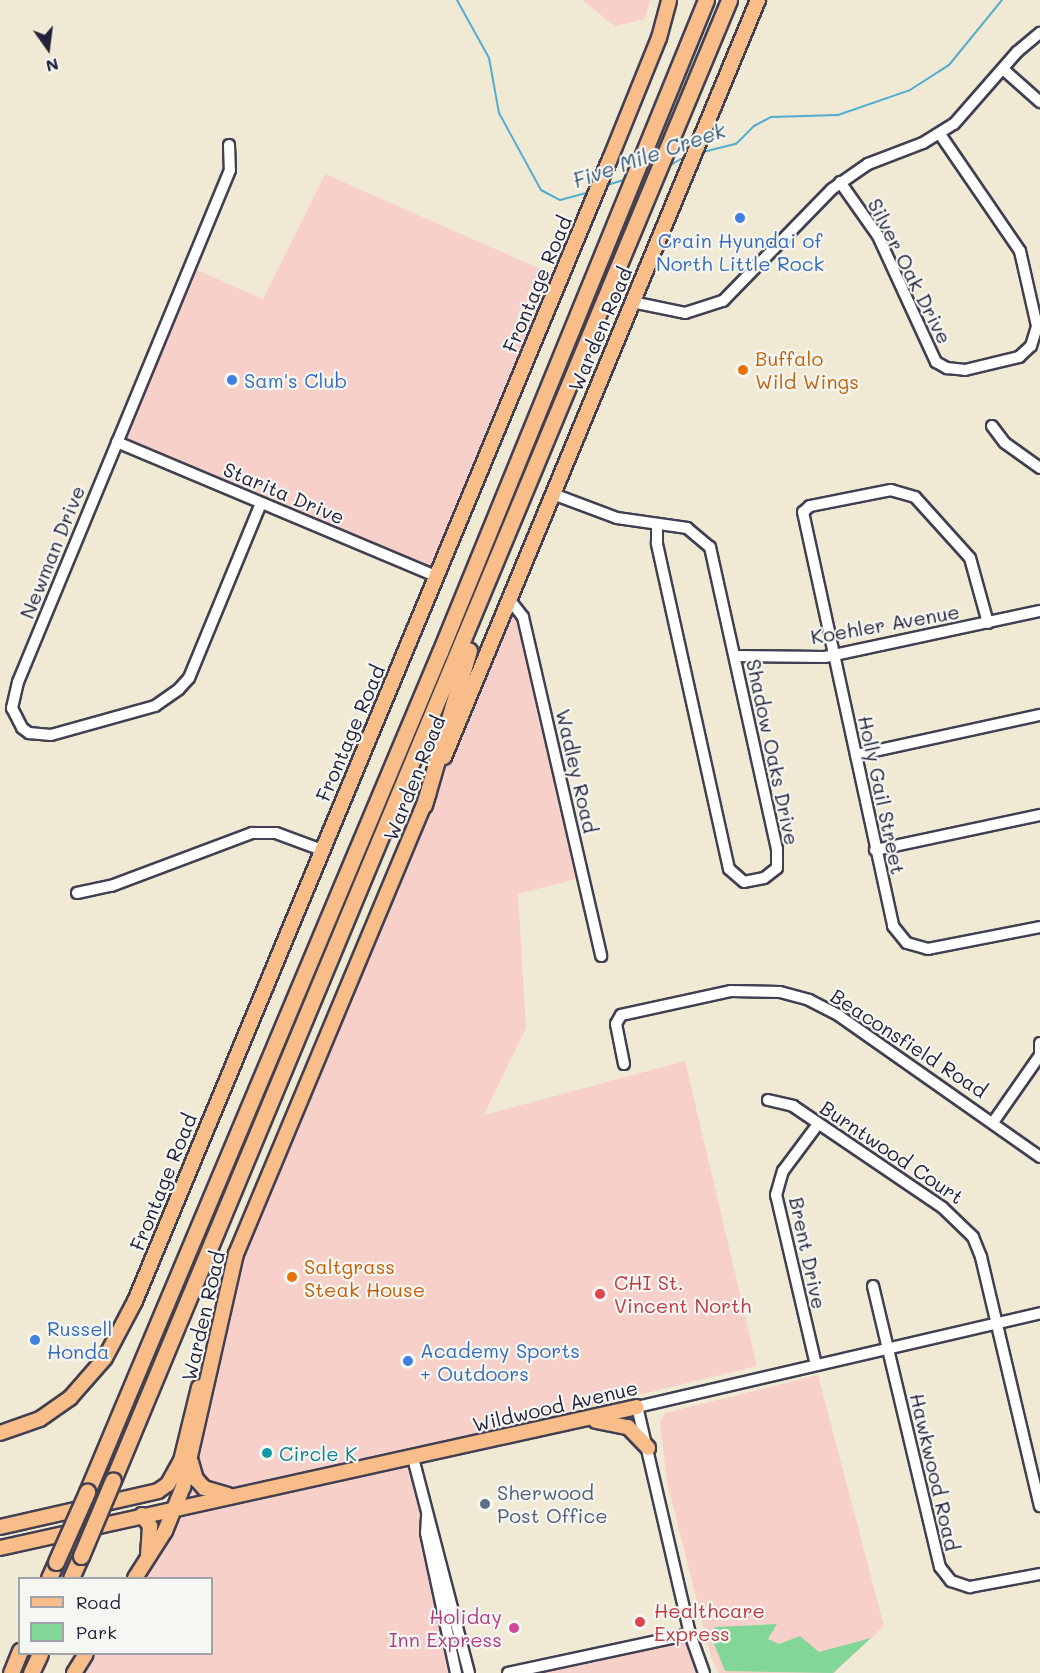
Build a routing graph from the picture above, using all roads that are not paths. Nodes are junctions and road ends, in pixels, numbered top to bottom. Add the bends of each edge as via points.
1 (669, 0) edge
2 (706, 0) edge
3 (729, 0) edge
4 (758, 0) edge
5 (1040, 33) edge
6 (1003, 69) junction
7 (1040, 102) edge
8 (940, 134) junction
9 (229, 145) dead end
10 (840, 182) junction
11 (632, 302) junction
12 (992, 426) dead end
13 (117, 442) junction
14 (1040, 468) edge
15 (553, 494) junction
16 (261, 503) junction
17 (657, 525) junction
18 (495, 565) junction
19 (436, 576) junction
20 (509, 599) junction
21 (1040, 611) edge
22 (988, 623) junction
23 (735, 656) junction
24 (832, 656) junction
25 (1040, 714) edge
26 (856, 755) junction
27 (424, 805) junction
28 (1040, 815) edge
29 (322, 850) junction
30 (875, 850) junction
31 (77, 893) dead end
32 (1040, 927) edge
33 (601, 956) dead end
34 (1040, 1043) edge
35 (1039, 1057) edge
36 (624, 1064) dead end
37 (768, 1100) dead end
38 (994, 1121) junction
39 (818, 1124) junction
40 (1040, 1157) edge
41 (873, 1286) dead end
42 (1040, 1313) edge
43 (996, 1324) junction
44 (215, 1338) junction
45 (888, 1348) junction
46 (816, 1365) junction
47 (637, 1407) junction
48 (585, 1419) junction
49 (2, 1433) edge
50 (648, 1448) junction
51 (413, 1458) junction
52 (190, 1461) junction
53 (233, 1496) junction
54 (1040, 1506) edge
55 (174, 1508) junction
56 (142, 1515) junction
57 (427, 1516) junction
58 (0, 1527) edge
59 (0, 1548) edge
60 (147, 1561) junction
61 (1040, 1574) edge
62 (49, 1577) edge
63 (71, 1577) edge
64 (136, 1577) edge
65 (690, 1634) junction
66 (39, 1655) edge
67 (85, 1655) edge
68 (31, 1673) edge
69 (74, 1673) edge
70 (456, 1673) edge
71 (469, 1673) edge
72 (508, 1673) edge
73 (704, 1673) edge

1 - 19 main road, Frontage Road via 659,38 604,174
2 - 62 highway, bridge via 440,652
3 - 18 highway
4 - 11 main road, Warden Road
5 - 6 street
6 - 7 street
6 - 8 street via 964,115
8 - 10 street via 868,164
8 - 10 street, Silver Oak Drive via 1011,235 1022,258 1037,326 1031,346 1018,357 965,370 936,362 878,236
9 - 13 street, Newman Drive via 230,170
10 - 11 street via 716,306 686,313
11 - 15 main road, Warden Road
12 - 14 street via 1005,443
13 - 16 street, Starita Drive
13 - 16 street, Newman Drive via 13,696 17,720 29,733 51,735 155,706 179,689 189,678
15 - 17 street, Shadow Oaks Drive via 617,518
15 - 20 main road, Warden Road
16 - 19 street, Starita Drive
17 - 23 street, Shadow Oaks Drive via 693,530 710,547
17 - 23 street, Shadow Oaks Drive via 657,543 718,827 729,871 744,882 770,876 778,862
18 - 27 highway
18 - 63 highway, bridge
19 - 29 main road, Frontage Road
20 - 27 main road, Warden Road
20 - 33 street, Wadley Road via 523,617
21 - 22 street, Koehler Avenue
22 - 24 street, Koehler Avenue
22 - 24 street, Holly Gail Street via 970,558 915,496 891,490 810,506 801,519
23 - 24 street, Koehler Avenue
24 - 26 street, Holly Gail Street
25 - 26 street
26 - 30 street, Holly Gail Street
27 - 44 main road, Warden Road via 236,1254
28 - 30 street
29 - 31 street via 276,834 252,833 111,886
29 - 49 main road, Frontage Road via 127,1317 105,1358 70,1398 40,1419
30 - 32 street, Holly Gail Street via 890,918 903,939 928,949
34 - 35 street
35 - 38 street
36 - 38 street, Beaconsfield Road via 616,1024 621,1015 731,991 780,992 833,1012
37 - 39 street, Burntwood Court via 793,1106
38 - 40 street, Beaconsfield Road
39 - 43 street, Burntwood Court via 965,1227 981,1257
39 - 46 street, Brent Drive via 783,1172 776,1195
41 - 45 street
42 - 43 street, Wildwood Avenue
43 - 45 street, Wildwood Avenue
43 - 54 street, Burntwood Court
44 - 52 main road, Warden Road
44 - 58 main road via 192,1407 181,1461 168,1484 147,1496
45 - 46 street, Wildwood Avenue
45 - 61 street, Hawkwood Road via 945,1575 956,1584 970,1587
46 - 47 street, Wildwood Avenue
47 - 48 main road, Wildwood Avenue
47 - 50 street
48 - 50 main road via 623,1424
48 - 51 main road, Wildwood Avenue
50 - 65 street
51 - 53 main road, Wildwood Avenue
51 - 57 street
52 - 53 main road via 204,1488
52 - 55 main road, Warden Road
53 - 55 main road, Wildwood Avenue
55 - 56 main road, Wildwood Avenue
55 - 60 main road, Warden Road
56 - 59 main road, Wildwood Avenue
56 - 60 main road via 150,1526
57 - 70 street via 426,1533
57 - 71 street via 435,1530
60 - 64 main road, Warden Road
65 - 72 street
65 - 73 street
66 - 68 highway
67 - 69 main road

